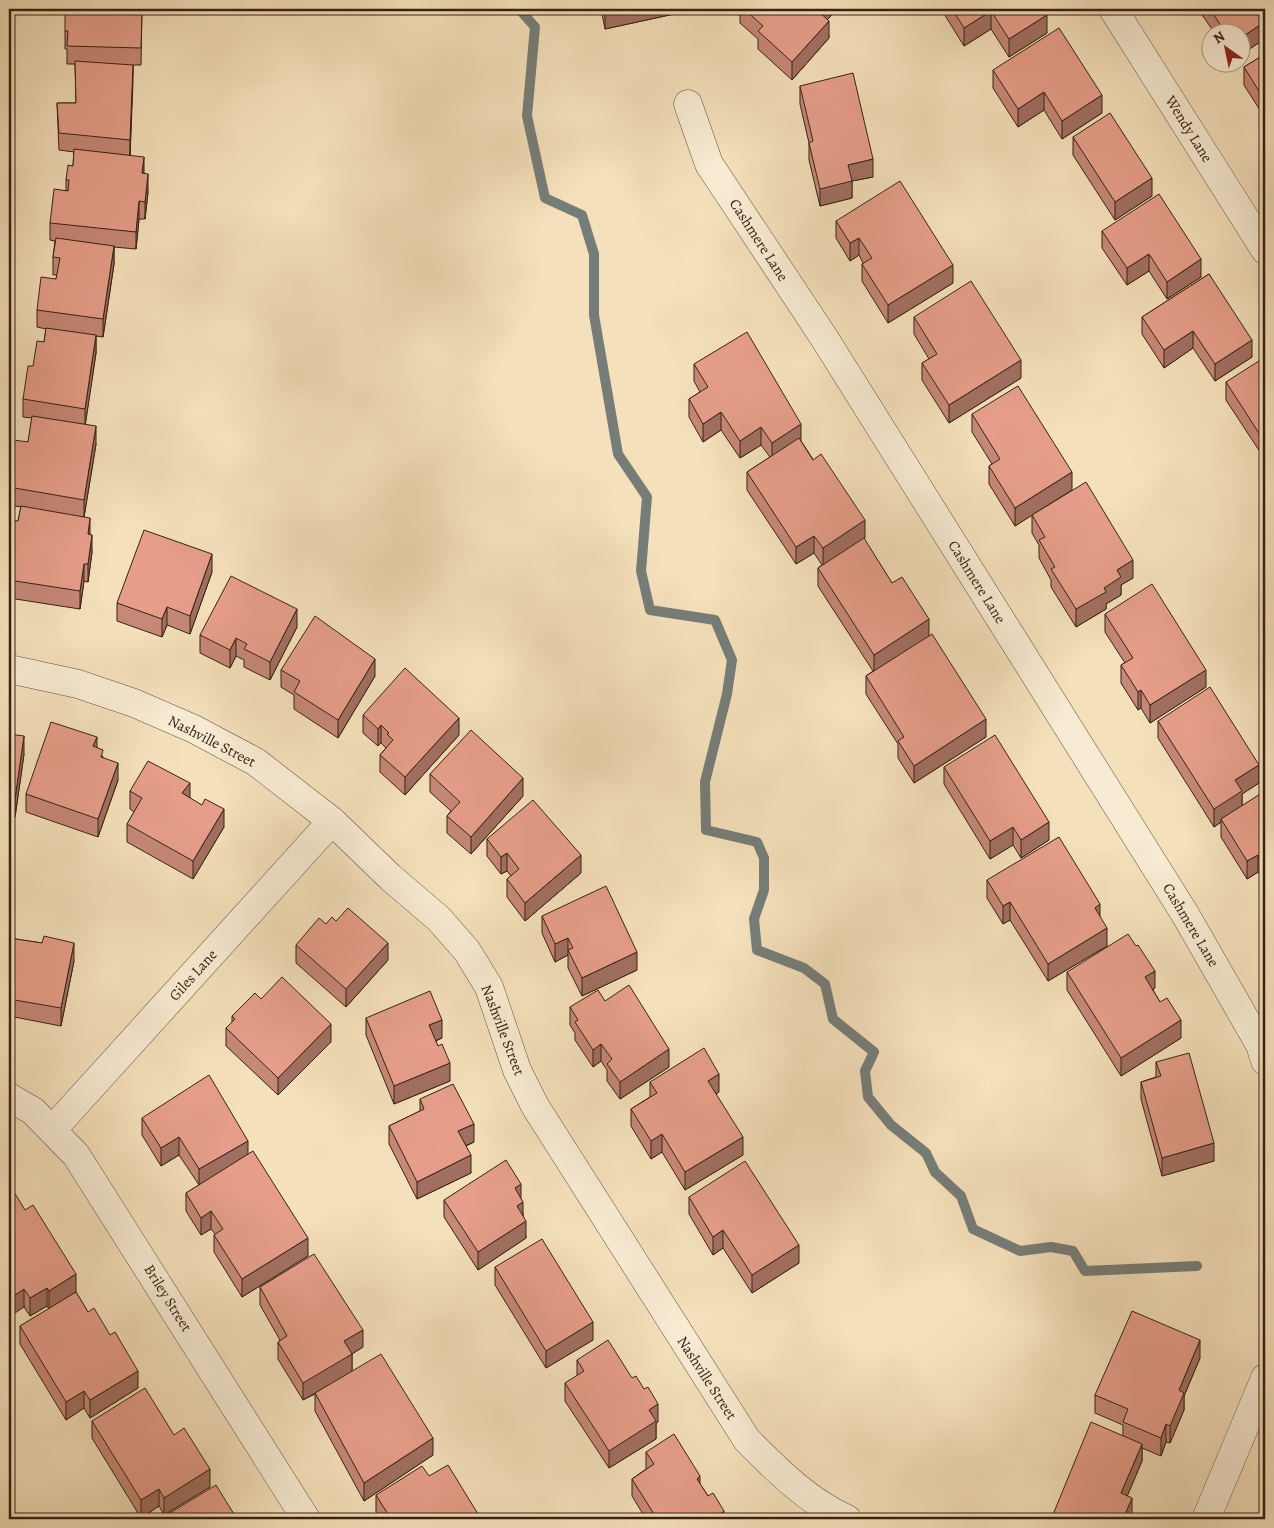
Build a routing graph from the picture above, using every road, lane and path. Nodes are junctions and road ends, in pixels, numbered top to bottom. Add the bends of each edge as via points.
1 (1113, 9) edge
2 (688, 104) dead end
3 (1265, 250) edge
4 (9, 668) edge
5 (332, 821) junction
6 (1265, 1061) edge
7 (9, 1097) edge
8 (53, 1129) junction
9 (1265, 1378) edge
10 (306, 1519) edge
11 (847, 1519) edge
12 (1206, 1519) edge

1 - 3 street, Wendy Lane
2 - 6 street, Cashmere Lane via 710,164 1186,914 1260,1045
4 - 5 street, Nashville Street via 78,684 134,703 194,729 256,762
5 - 8 street, Giles Lane
5 - 11 street, Nashville Street via 439,919 467,951 489,987 517,1070 535,1106 747,1440 787,1481 832,1513
7 - 8 street, Briley Street via 33,1111
8 - 10 street, Briley Street via 76,1155
9 - 12 street

